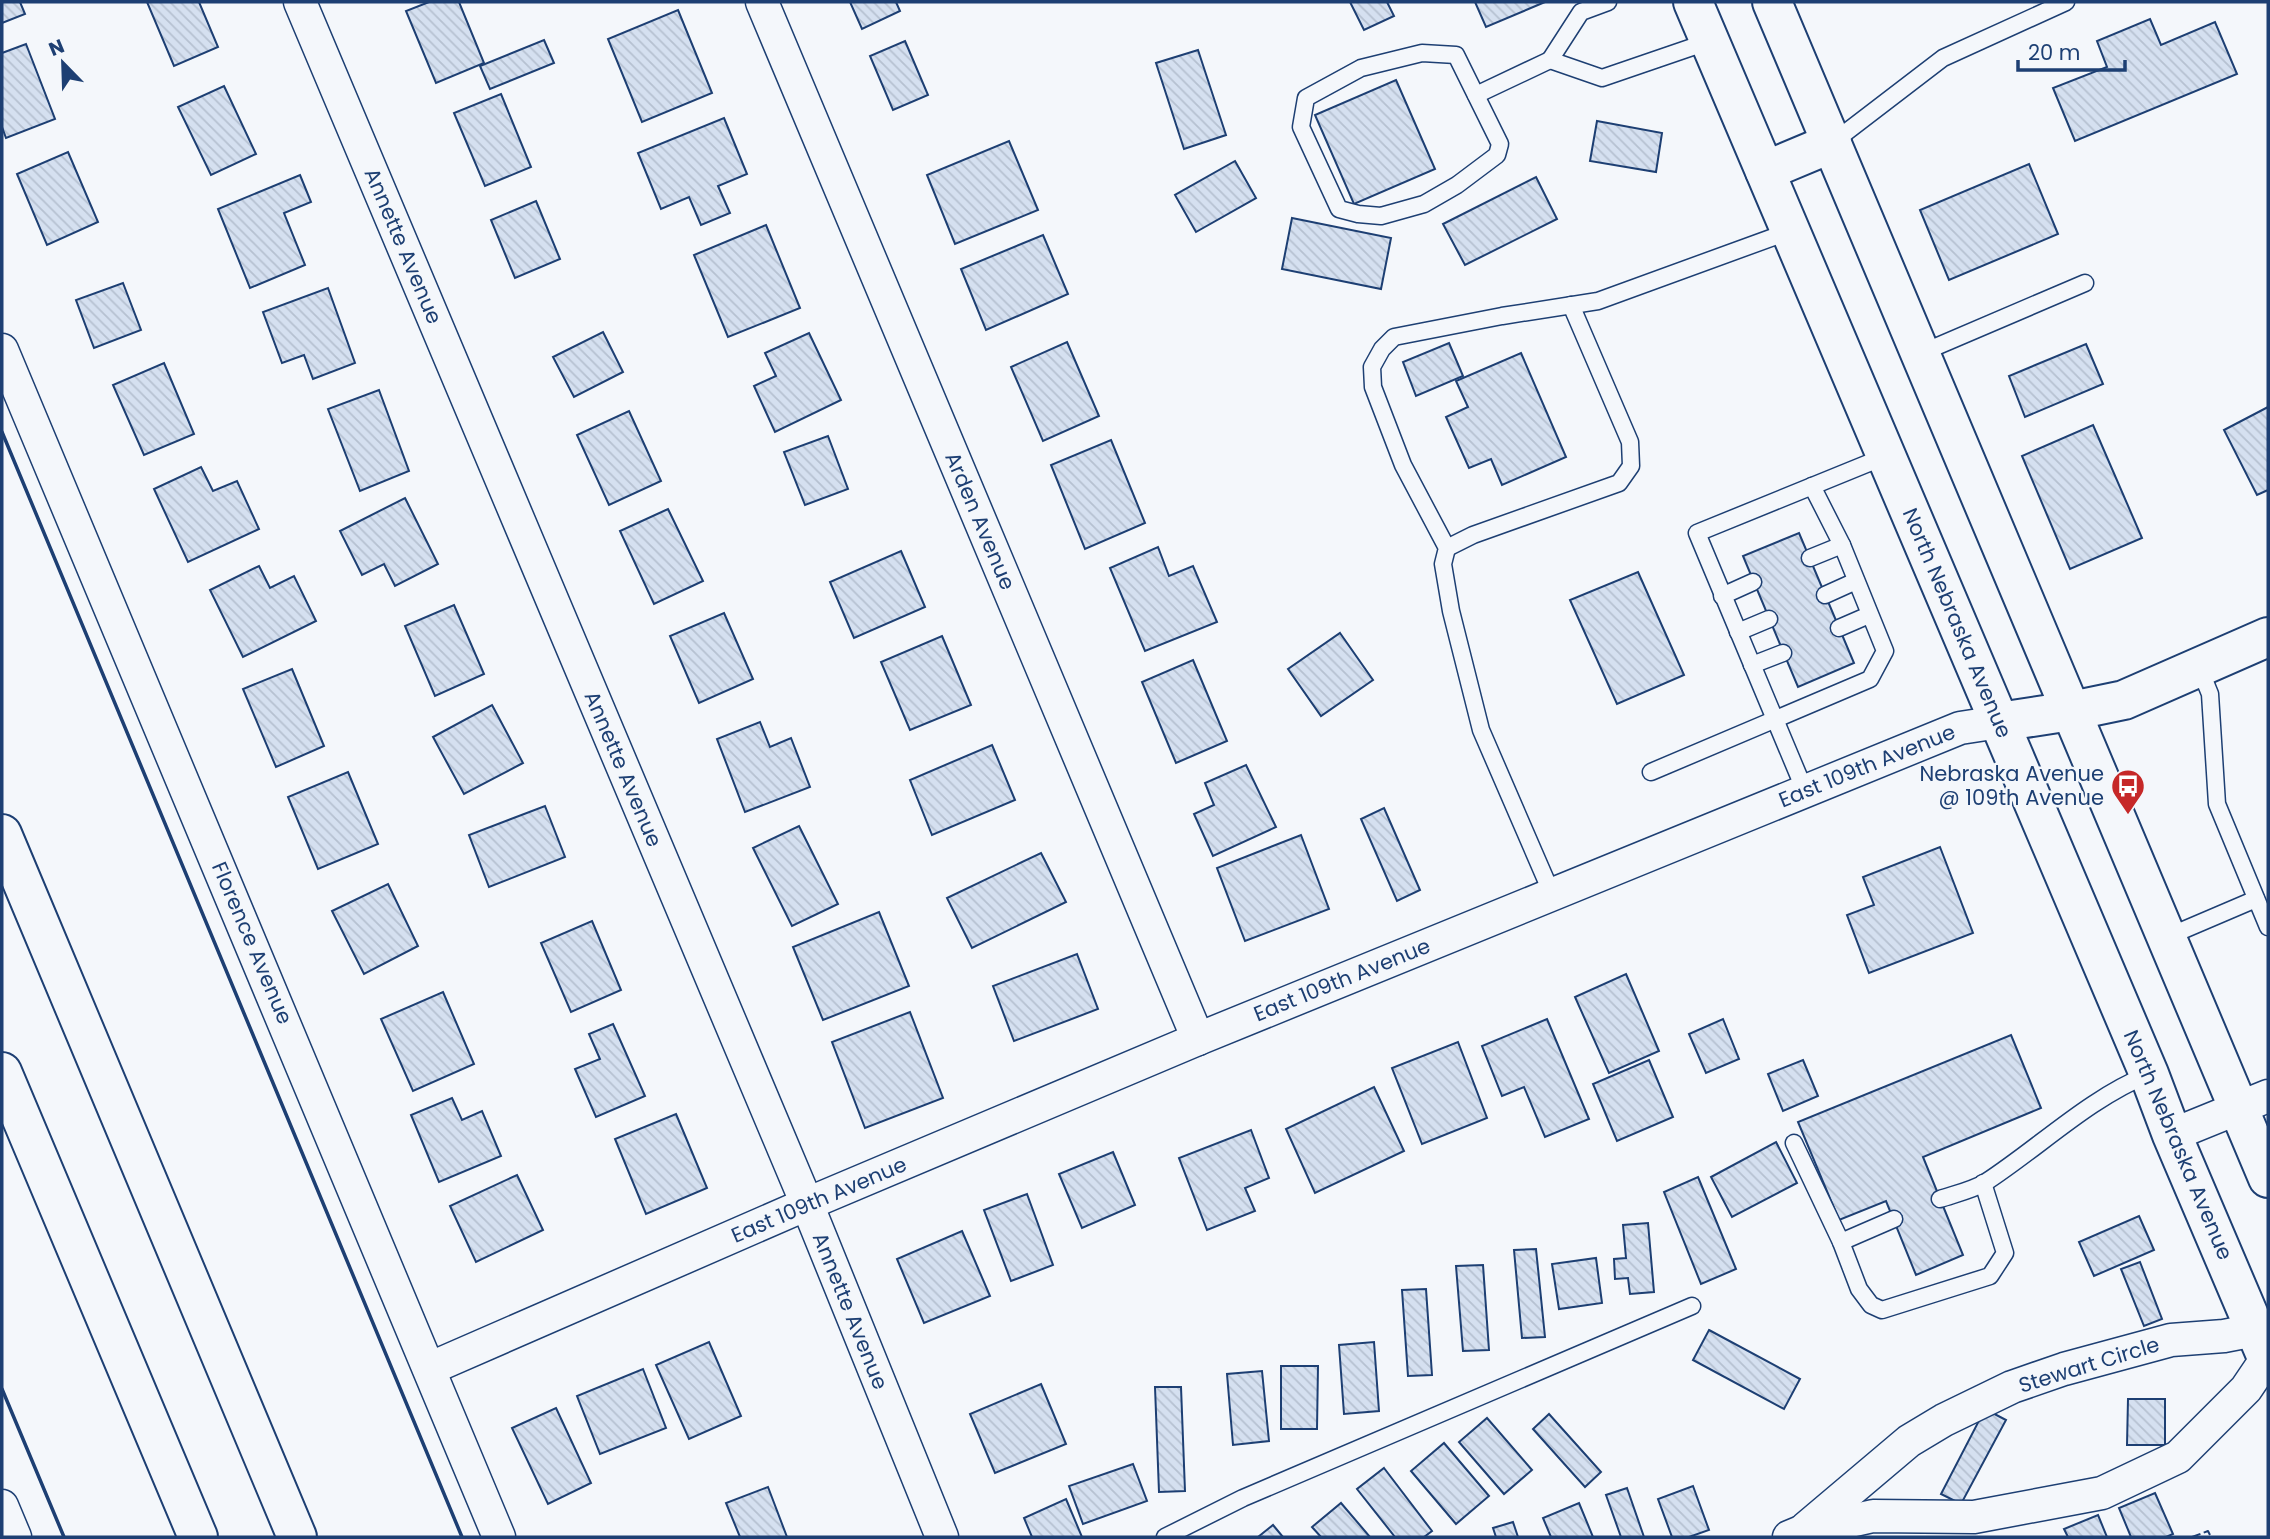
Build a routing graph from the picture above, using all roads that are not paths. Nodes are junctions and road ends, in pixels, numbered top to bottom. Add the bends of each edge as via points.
1 (300, 2) edge
2 (762, 2) edge
3 (1608, 2) edge
4 (1693, 2) edge
5 (1772, 2) edge
6 (2066, 2) edge
7 (1710, 41) junction
8 (1550, 60) junction
9 (1476, 95) junction
10 (1832, 143) junction
11 (1765, 171) junction
12 (1790, 231) junction
13 (2085, 283) dead end
14 (1571, 305) junction
15 (2, 350) edge
16 (1919, 354) junction
17 (1886, 456) junction
18 (1812, 486) junction
19 (1842, 545) junction
20 (1447, 548) junction
21 (1810, 558) dead end
22 (1856, 581) junction
23 (1753, 582) dead end
24 (1825, 595) dead end
25 (1722, 596) junction
26 (1869, 615) junction
27 (1769, 619) dead end
28 (1839, 628) dead end
29 (1738, 632) junction
30 (2268, 638) edge
31 (1783, 653) dead end
32 (1752, 665) junction
33 (2199, 667) junction
34 (2071, 711) junction
35 (1775, 720) junction
36 (1999, 722) junction
37 (1651, 772) dead end
38 (1805, 791) junction
39 (2, 834) edge
40 (1552, 894) junction
41 (2256, 898) junction
42 (2268, 927) edge
43 (2167, 937) junction
44 (1198, 1040) junction
45 (2, 1072) edge
46 (2149, 1074) junction
47 (2253, 1102) edge
48 (2172, 1135) junction
49 (1794, 1143) dead end
50 (2268, 1178) edge
51 (1983, 1183) junction
52 (1940, 1199) dead end
53 (807, 1204) junction
54 (1894, 1219) dead end
55 (1841, 1242) junction
56 (1692, 1306) dead end
57 (2264, 1349) edge
58 (430, 1368) junction
59 (2, 1506) edge
60 (1795, 1535) edge
61 (15, 1537) edge
62 (198, 1537) edge
63 (297, 1537) edge
64 (499, 1537) edge
65 (942, 1537) edge
66 (1165, 1537) edge

1 - 53 street, Annette Avenue
2 - 44 street, Arden Avenue
3 - 8 lane via 1581,12
4 - 7 main road, North Nebraska Avenue
5 - 10 main road
6 - 10 lane via 1943,58
7 - 8 lane via 1602,78
7 - 11 main road, North Nebraska Avenue
8 - 9 lane
9 - 9 lane via 1456,55 1422,53 1361,68 1306,98 1301,127 1339,209 1381,216 1424,204 1497,155 1500,144
10 - 11 main road
10 - 16 main road
11 - 12 main road, North Nebraska Avenue
12 - 14 lane via 1598,301
12 - 17 main road, North Nebraska Avenue
13 - 16 lane
14 - 20 lane via 1630,442 1631,467 1619,483
14 - 20 lane via 1394,337 1371,367 1373,387 1403,465
15 - 58 street, Florence Avenue
16 - 34 main road
17 - 18 lane
17 - 36 main road, North Nebraska Avenue
18 - 19 lane
18 - 25 lane via 1697,534
19 - 21 lane
19 - 22 lane
20 - 40 lane via 1443,564 1451,611 1481,730
22 - 24 lane
22 - 26 lane
23 - 25 lane
25 - 29 lane
26 - 28 lane
26 - 35 lane via 1885,651 1870,678
27 - 29 lane
29 - 32 lane
30 - 33 main road, East 109th Avenue
31 - 32 lane
32 - 35 lane
33 - 34 main road, East 109th Avenue via 2123,700
33 - 41 lane via 2210,694 2217,804
34 - 36 main road, East 109th Avenue
34 - 43 main road
35 - 37 lane
35 - 38 lane
36 - 38 street, East 109th Avenue via 1960,728
36 - 46 main road, North Nebraska Avenue
38 - 40 street, East 109th Avenue
39 - 63 main road
40 - 44 street, East 109th Avenue
41 - 42 lane
41 - 43 lane
43 - 47 main road
44 - 53 street, East 109th Avenue
45 - 62 main road
46 - 48 main road, North Nebraska Avenue
46 - 51 lane via 2097,1101
47 - 48 street
47 - 50 main road
48 - 57 main road, North Nebraska Avenue
49 - 55 lane
51 - 52 lane
51 - 55 lane via 2005,1253 1990,1276 1882,1310 1871,1306 1859,1289
53 - 58 street, East 109th Avenue
53 - 65 street, Annette Avenue
54 - 55 lane
56 - 66 lane via 1243,1497
57 - 60 street, Stewart Circle via 2224,1336 2171,1340 2012,1387 1909,1441
57 - 60 street, Stewart Circle via 2246,1389 2178,1457 2102,1493 1974,1517 1873,1516
58 - 64 street, Florence Avenue
59 - 61 street

